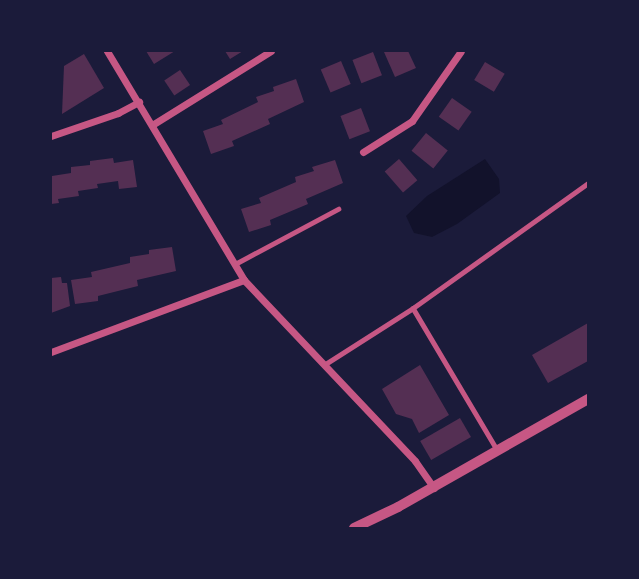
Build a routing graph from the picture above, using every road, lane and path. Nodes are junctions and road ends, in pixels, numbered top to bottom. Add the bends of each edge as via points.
1 (107, 51) edge
2 (271, 51) edge
3 (461, 51) edge
4 (139, 102) junction
5 (152, 125) junction
6 (51, 136) edge
7 (363, 152) dead end
8 (588, 183) edge
9 (338, 209) dead end
10 (235, 264) junction
11 (244, 280) junction
12 (413, 308) junction
13 (51, 352) edge
14 (324, 365) junction
15 (588, 399) edge
16 (498, 451) junction
17 (434, 488) junction
18 (354, 528) edge

1 - 4 street
2 - 5 street
3 - 7 street via 412,121
4 - 5 street
4 - 6 street
5 - 10 street
8 - 12 lane
9 - 10 lane
10 - 11 street
11 - 13 street
11 - 14 street
12 - 14 lane
12 - 16 lane
14 - 17 street via 415,461
15 - 16 street
16 - 17 street
17 - 18 street

